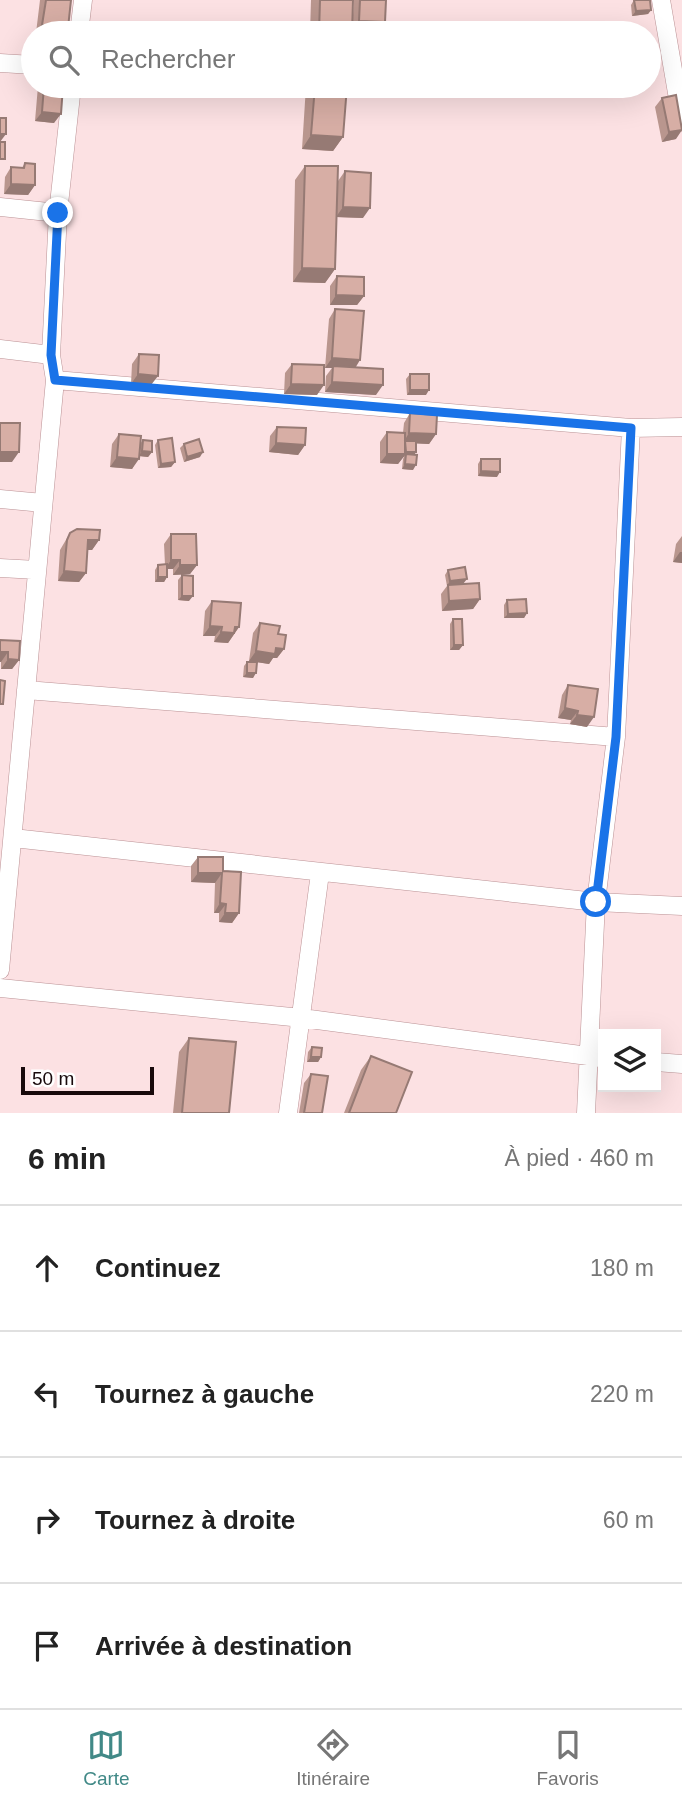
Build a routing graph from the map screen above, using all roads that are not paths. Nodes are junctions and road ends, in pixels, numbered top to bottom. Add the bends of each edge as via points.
1 (83, 0) edge
2 (661, 0) edge
3 (80, 21) edge
4 (0, 63) edge
5 (21, 64) edge
6 (71, 98) edge
7 (682, 122) edge
8 (0, 207) edge
9 (58, 213) junction
10 (0, 349) edge
11 (51, 355) junction
12 (55, 380) junction
13 (682, 427) edge
14 (631, 428) junction
15 (0, 499) edge
16 (43, 503) junction
17 (0, 568) edge
18 (37, 570) junction
19 (26, 690) junction
20 (616, 737) junction
21 (13, 838) junction
22 (320, 873) junction
23 (4, 882) edge
24 (596, 902) junction
25 (682, 906) edge
26 (0, 970) edge
27 (0, 988) edge
28 (302, 1018) junction
29 (597, 1058) edge
30 (661, 1062) edge
31 (682, 1064) edge
32 (288, 1113) edge
33 (586, 1113) edge

1 - 3 street
2 - 7 street
4 - 5 street
6 - 9 street
8 - 9 street
9 - 11 street
10 - 11 street
11 - 12 street
12 - 14 street
12 - 16 street
13 - 14 street
14 - 20 street
15 - 16 street
16 - 18 street
17 - 18 street
18 - 19 street
19 - 20 street
19 - 21 street
20 - 24 street
21 - 22 street
21 - 23 street
22 - 24 street
22 - 28 street
23 - 26 street
24 - 25 street
24 - 29 street
27 - 28 street
28 - 29 street
28 - 32 street
29 - 33 street
30 - 31 street

